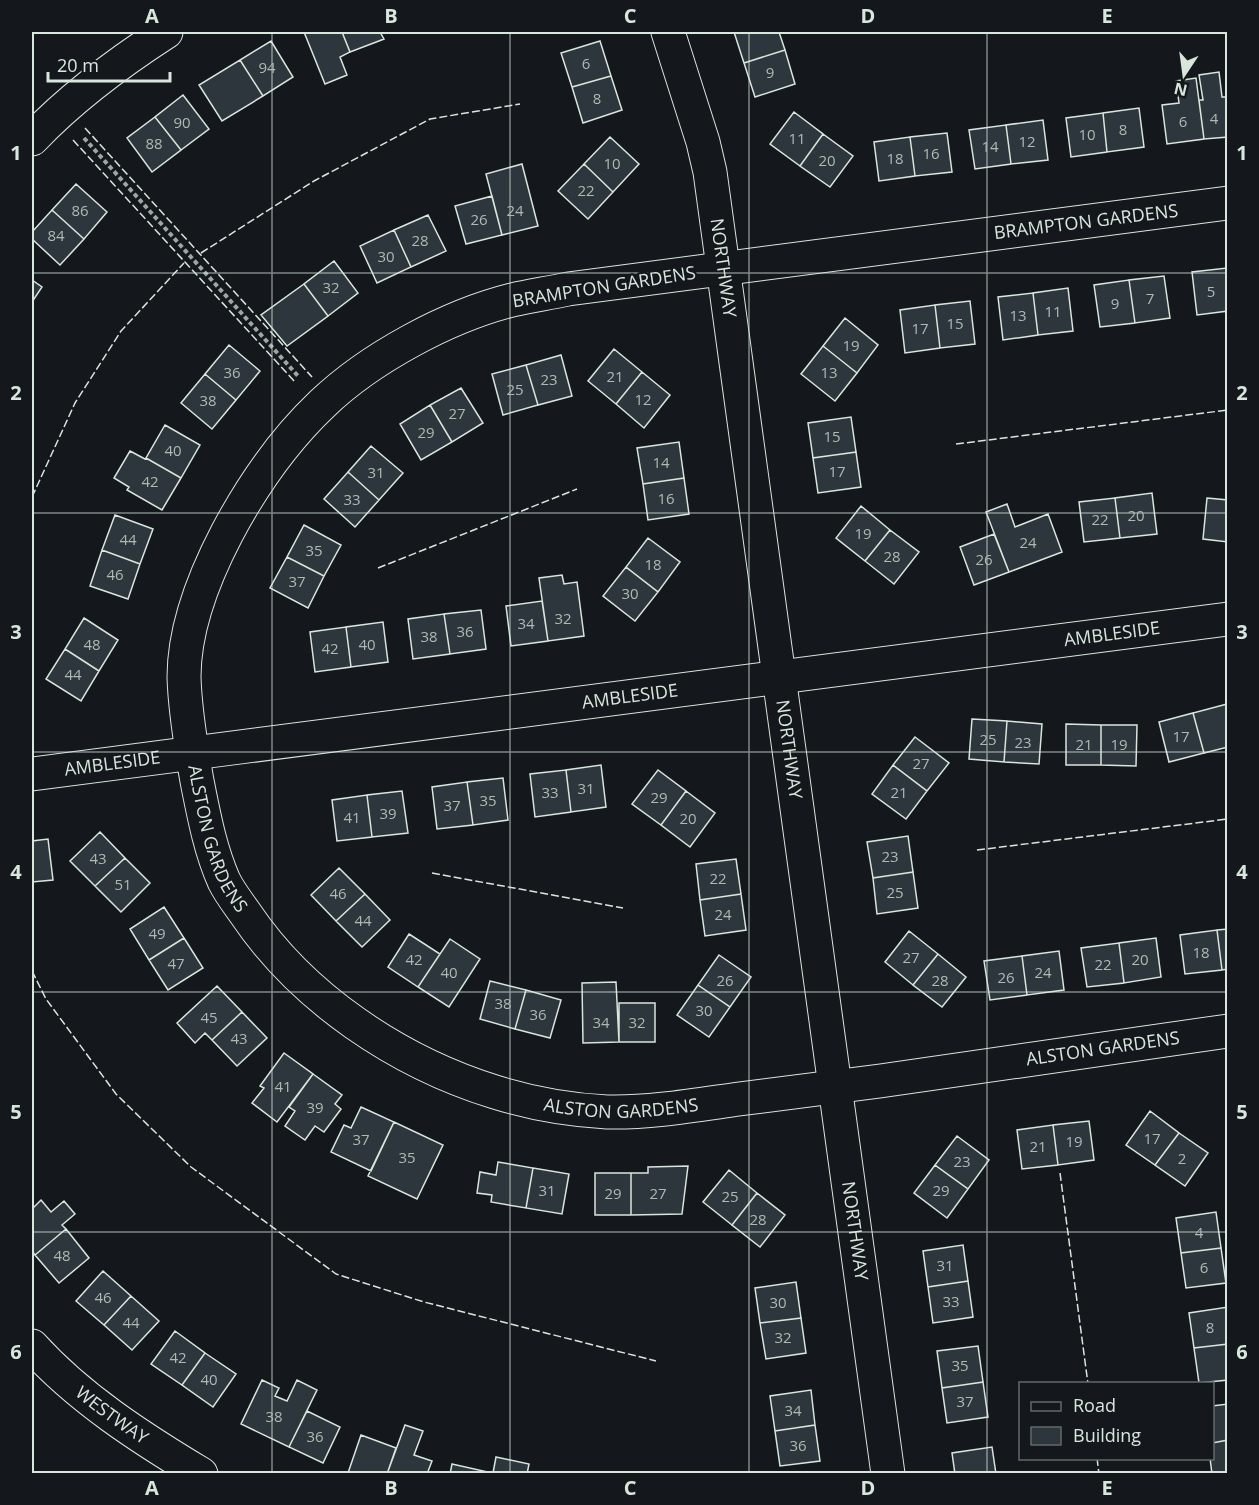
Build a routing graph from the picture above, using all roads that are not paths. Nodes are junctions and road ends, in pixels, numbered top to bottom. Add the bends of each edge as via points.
1 (166, 32) edge
2 (668, 32) edge
3 (32, 139) edge
4 (1227, 203) edge
5 (723, 269) junction
6 (1227, 619) edge
7 (779, 677) junction
8 (192, 753) junction
9 (32, 774) edge
10 (1227, 1030) edge
11 (835, 1087) junction
12 (32, 1346) edge
13 (201, 1473) edge
14 (888, 1473) edge

1 - 3 street via 127,57 59,111
2 - 5 street, NORTHWAY via 710,172
4 - 5 street, BRAMPTON GARDENS
5 - 7 street, NORTHWAY
5 - 8 street, BRAMPTON GARDENS via 568,289 509,301 457,318 410,341 323,403 276,455 240,508 215,555 192,617 184,675
6 - 7 street, AMBLESIDE
7 - 8 street, AMBLESIDE
7 - 11 street, NORTHWAY
8 - 9 street, AMBLESIDE
8 - 11 street, ALSTON GARDENS via 209,840 226,886 259,935 296,976 340,1014 436,1069 496,1093 553,1106 608,1112
10 - 11 street, ALSTON GARDENS
11 - 14 street, NORTHWAY
12 - 13 street, WESTWAY via 90,1399 160,1450

